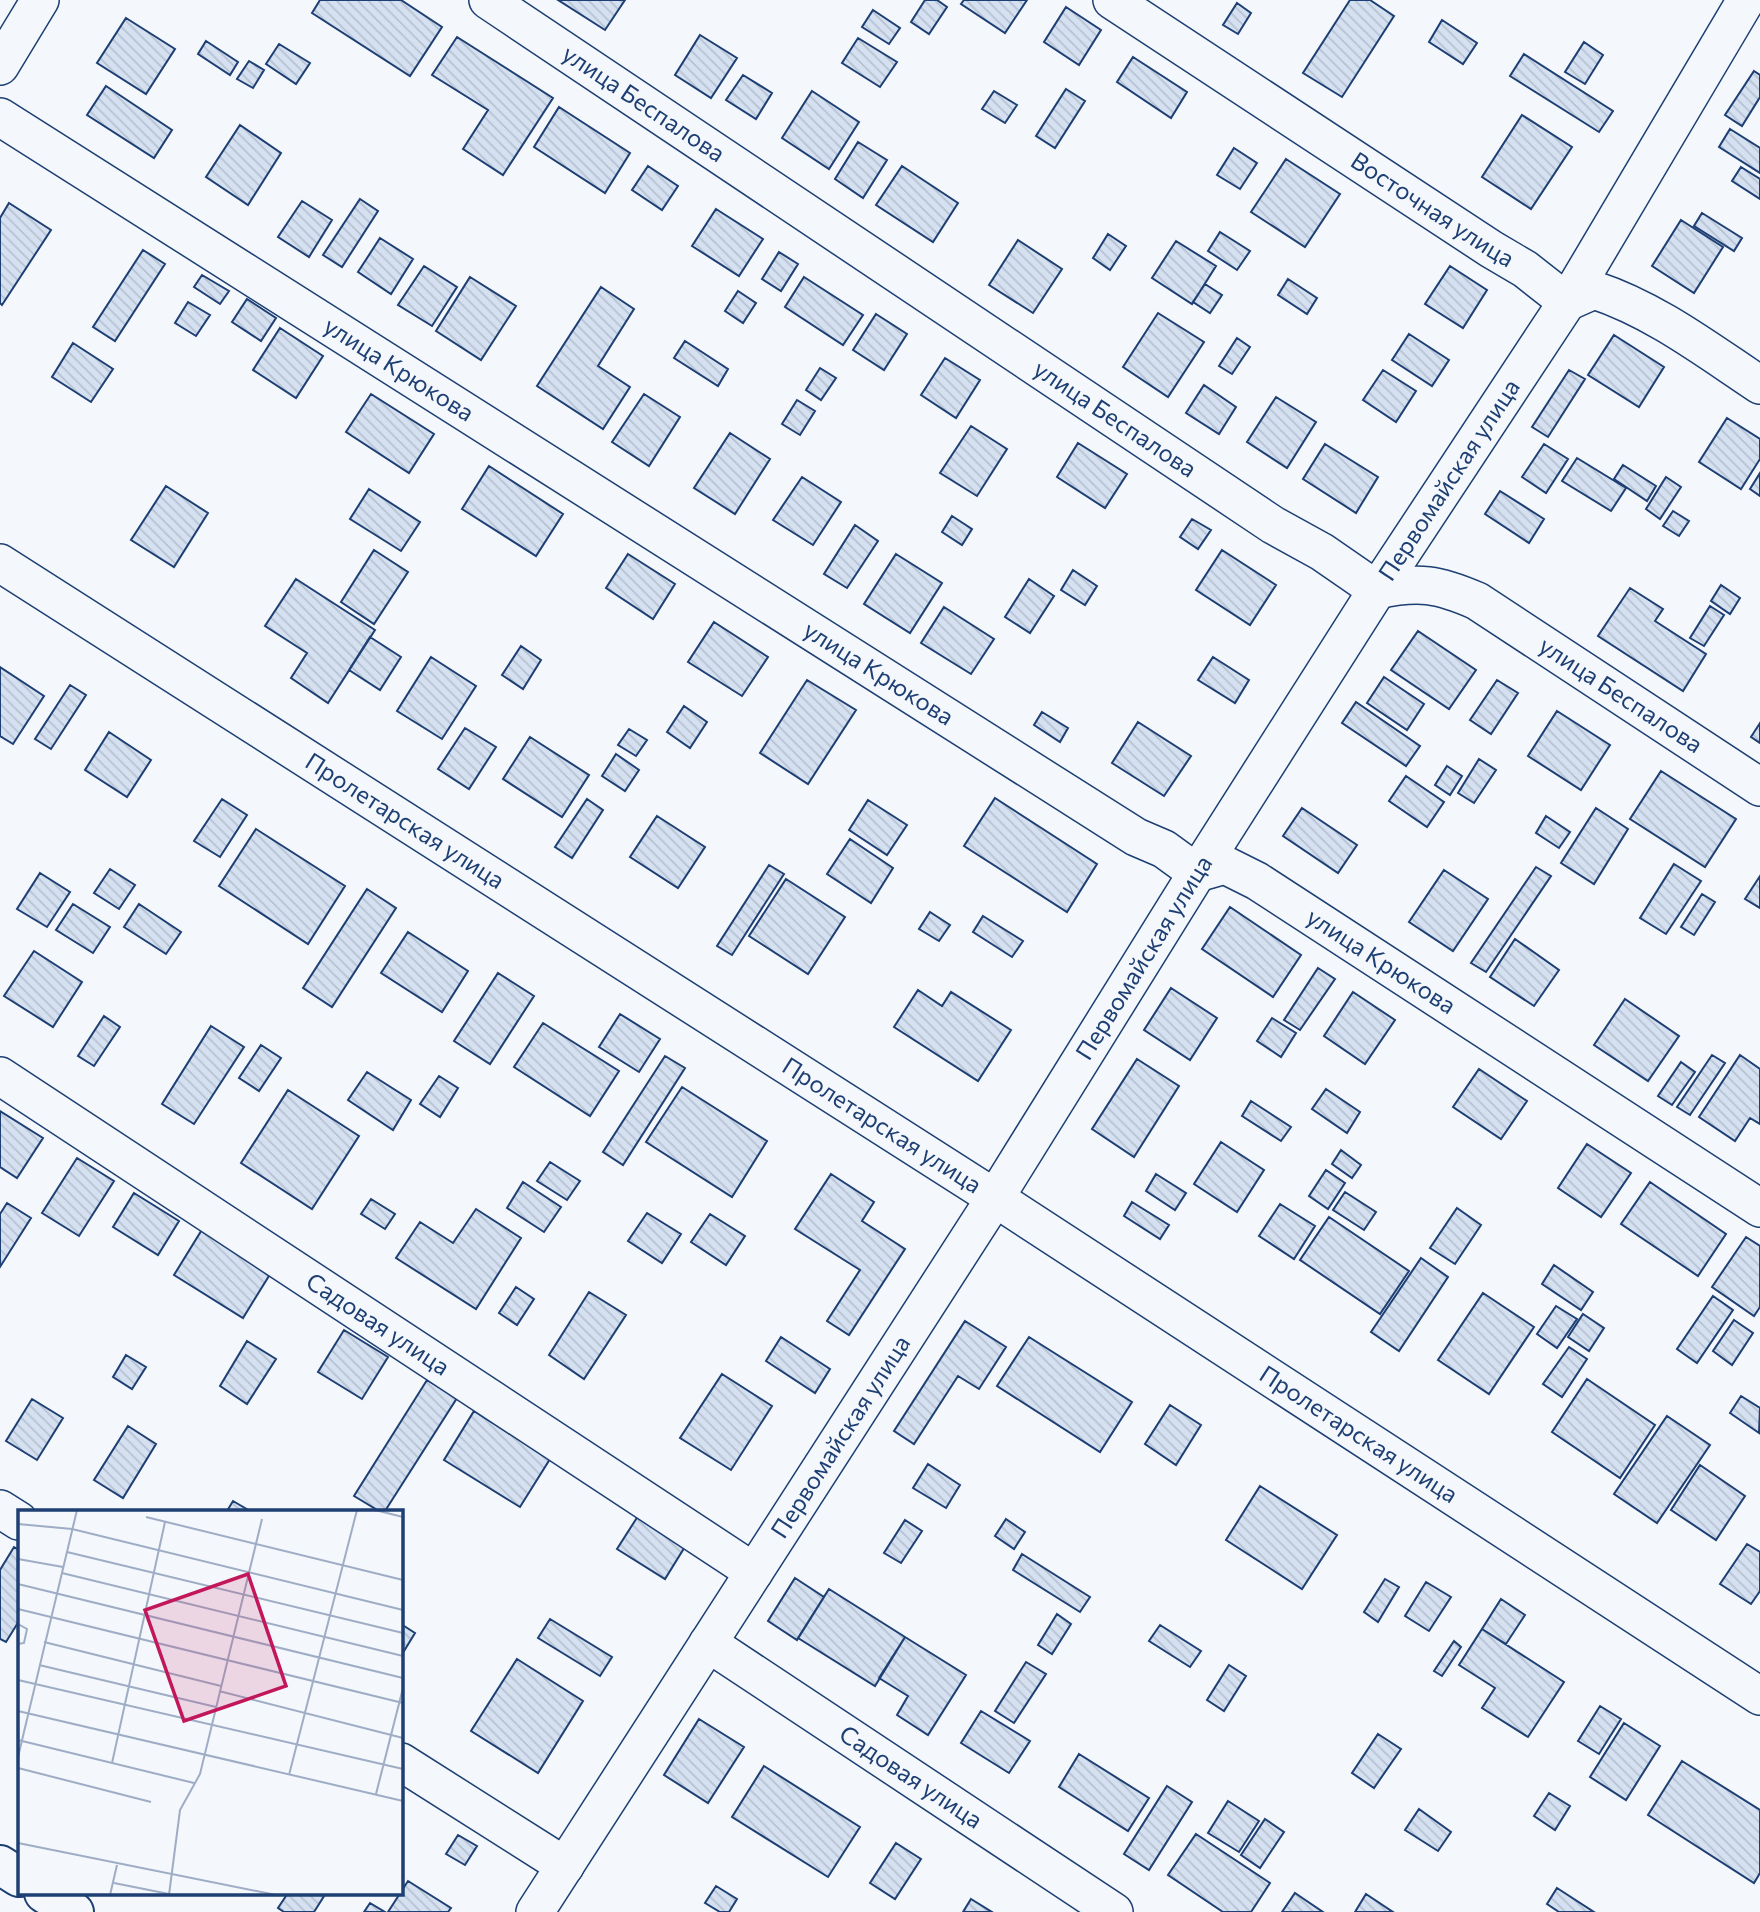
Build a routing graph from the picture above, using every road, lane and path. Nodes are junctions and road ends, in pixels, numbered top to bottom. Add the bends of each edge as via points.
1 (40, 0) edge
2 (488, 0) edge
3 (1112, 0) edge
4 (1746, 0) edge
5 (0, 66) edge
6 (0, 117) edge
7 (1567, 302) junction
8 (1760, 385) edge
9 (0, 563) edge
10 (1377, 590) junction
11 (1760, 787) edge
12 (1197, 873) junction
13 (0, 1076) edge
14 (995, 1198) junction
15 (1760, 1208) edge
16 (0, 1508) edge
17 (18, 1520) edge
18 (754, 1572) junction
19 (708, 1643) junction
20 (1760, 1696) edge
21 (402, 1763) edge
22 (0, 1865) edge
23 (565, 1866) junction
24 (18, 1876) edge
25 (47, 1895) edge
26 (74, 1912) edge
27 (535, 1912) edge
28 (1114, 1912) edge

1 - 5 street
2 - 10 street, улица Беспалова
3 - 7 street, Восточная улица via 1525,269
4 - 7 street, Первомайская улица
6 - 12 street, улица Крюкова
7 - 8 street via 1594,290 1621,299
7 - 10 street, Первомайская улица
9 - 14 street, Пролетарская улица
10 - 11 street, улица Беспалова via 1408,583 1447,588 1477,601
10 - 12 street, Первомайская улица
12 - 14 street, Первомайская улица
12 - 15 street, улица Крюкова via 1225,865 1257,881
13 - 18 street, Садовая улица
14 - 18 street, Первомайская улица
14 - 20 street, Пролетарская улица
16 - 17 street
18 - 19 street, Первомайская улица
19 - 23 street, Первомайская улица
19 - 28 street, Садовая улица
21 - 23 street
22 - 24 street
23 - 27 street, Первомайская улица
25 - 26 street

